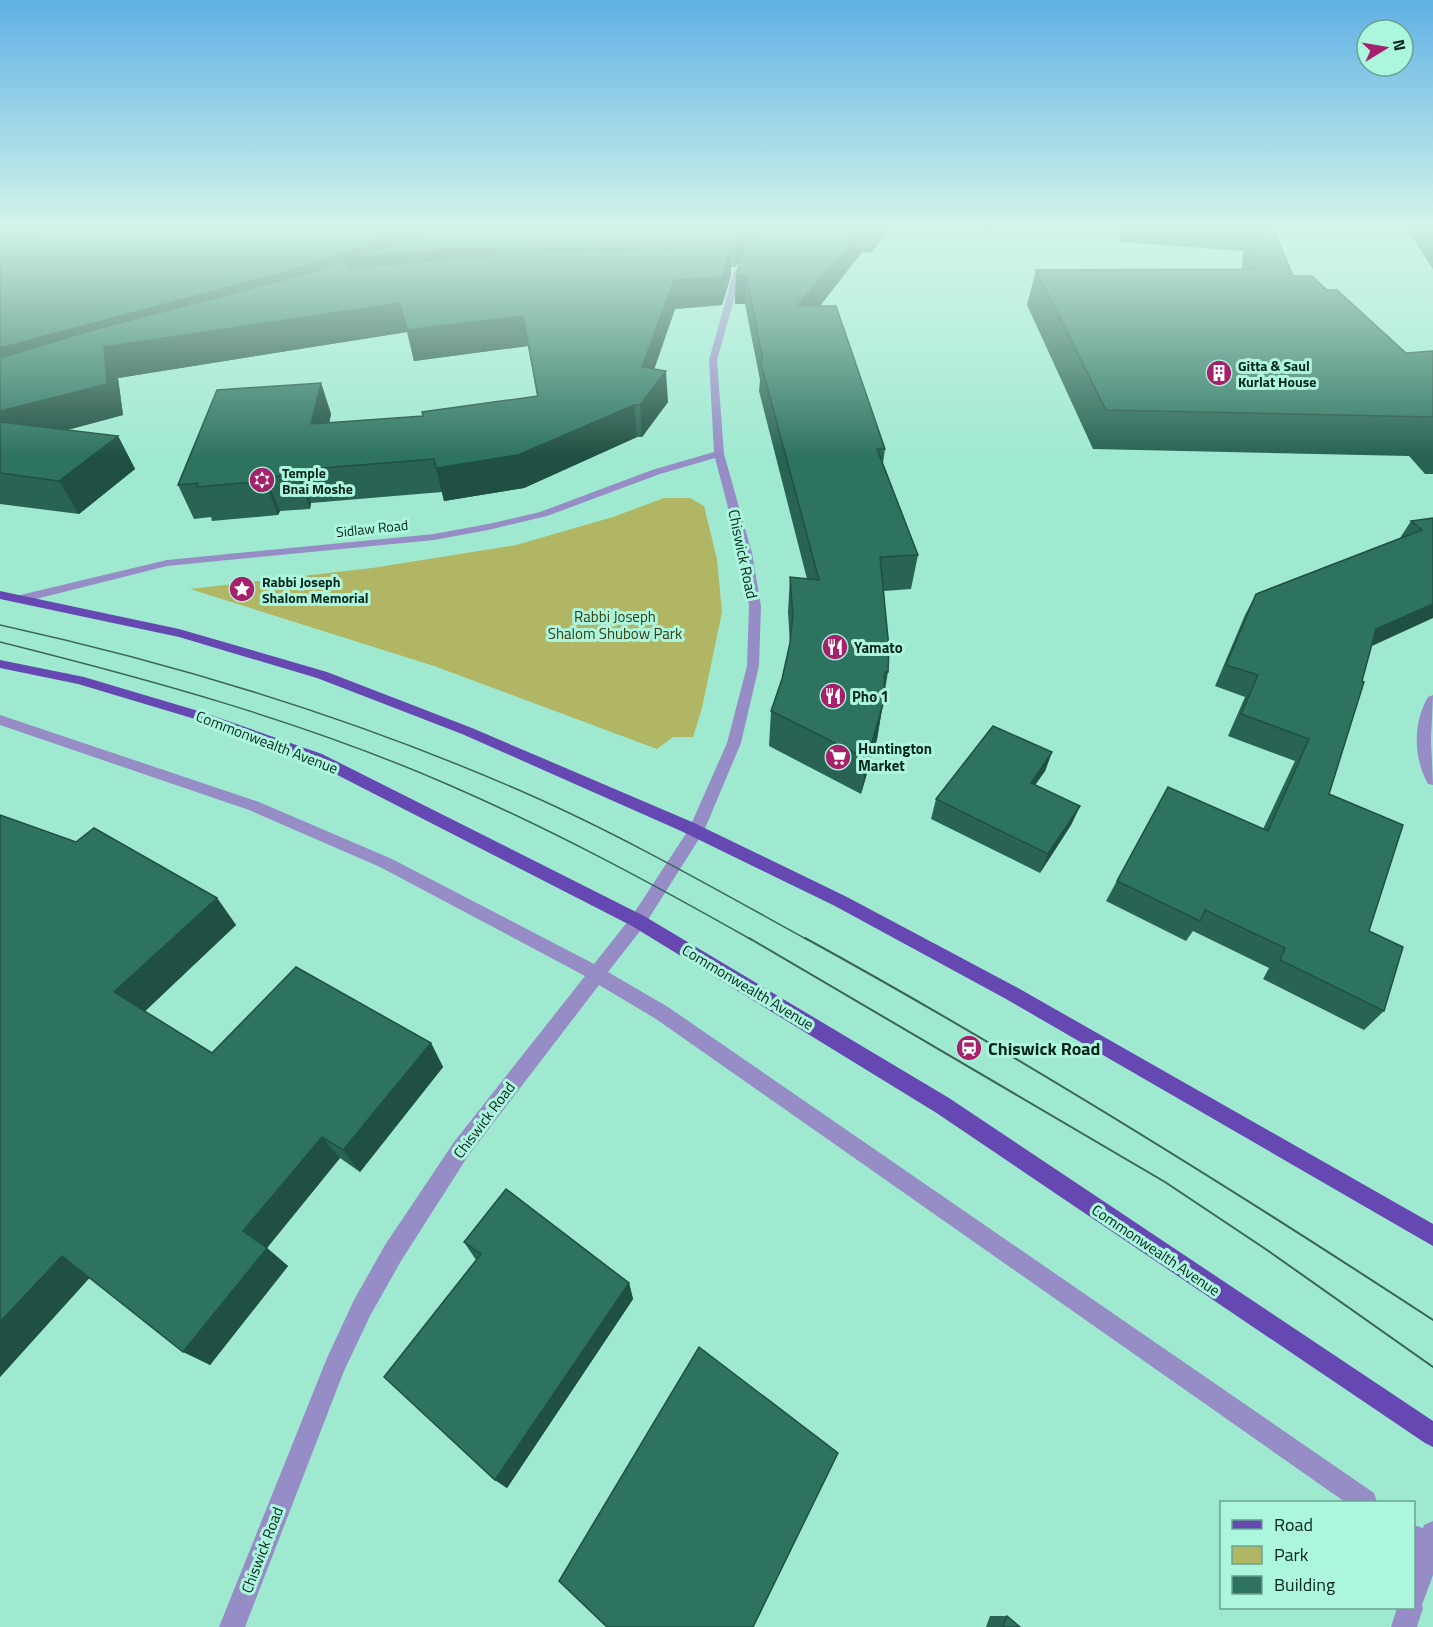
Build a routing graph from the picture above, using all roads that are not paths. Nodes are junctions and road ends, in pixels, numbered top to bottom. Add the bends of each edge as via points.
1 (726, 304) edge
2 (719, 454) junction
3 (0, 595) edge
4 (20, 599) junction
5 (0, 664) edge
6 (1433, 700) edge
7 (0, 720) edge
8 (1433, 780) edge
9 (696, 831) junction
10 (638, 921) junction
11 (596, 974) junction
12 (1433, 1236) edge
13 (1433, 1435) edge
14 (1362, 1501) edge
15 (1427, 1542) edge
16 (1415, 1588) edge
17 (1410, 1609) edge
18 (232, 1627) edge
19 (1404, 1627) edge

1 - 2 street, Chiswick Road via 713,360
2 - 4 street, Sidlaw Road via 543,514 488,527 434,537 167,563
2 - 9 street, Chiswick Road via 746,553 755,606 753,666 734,743
3 - 4 main road
4 - 9 main road via 147,625 283,662 485,739
5 - 10 main road, Commonwealth Avenue via 79,680 200,716 317,758
6 - 8 street via 1424,734 1428,771
7 - 11 street via 254,806 386,863
9 - 10 street, Chiswick Road
9 - 12 main road via 875,919 1078,1029
10 - 11 street, Chiswick Road
10 - 13 main road, Commonwealth Avenue via 942,1105
11 - 14 street via 662,1013
11 - 18 street, Chiswick Road via 461,1149 393,1252 323,1393
15 - 16 street
17 - 19 street

